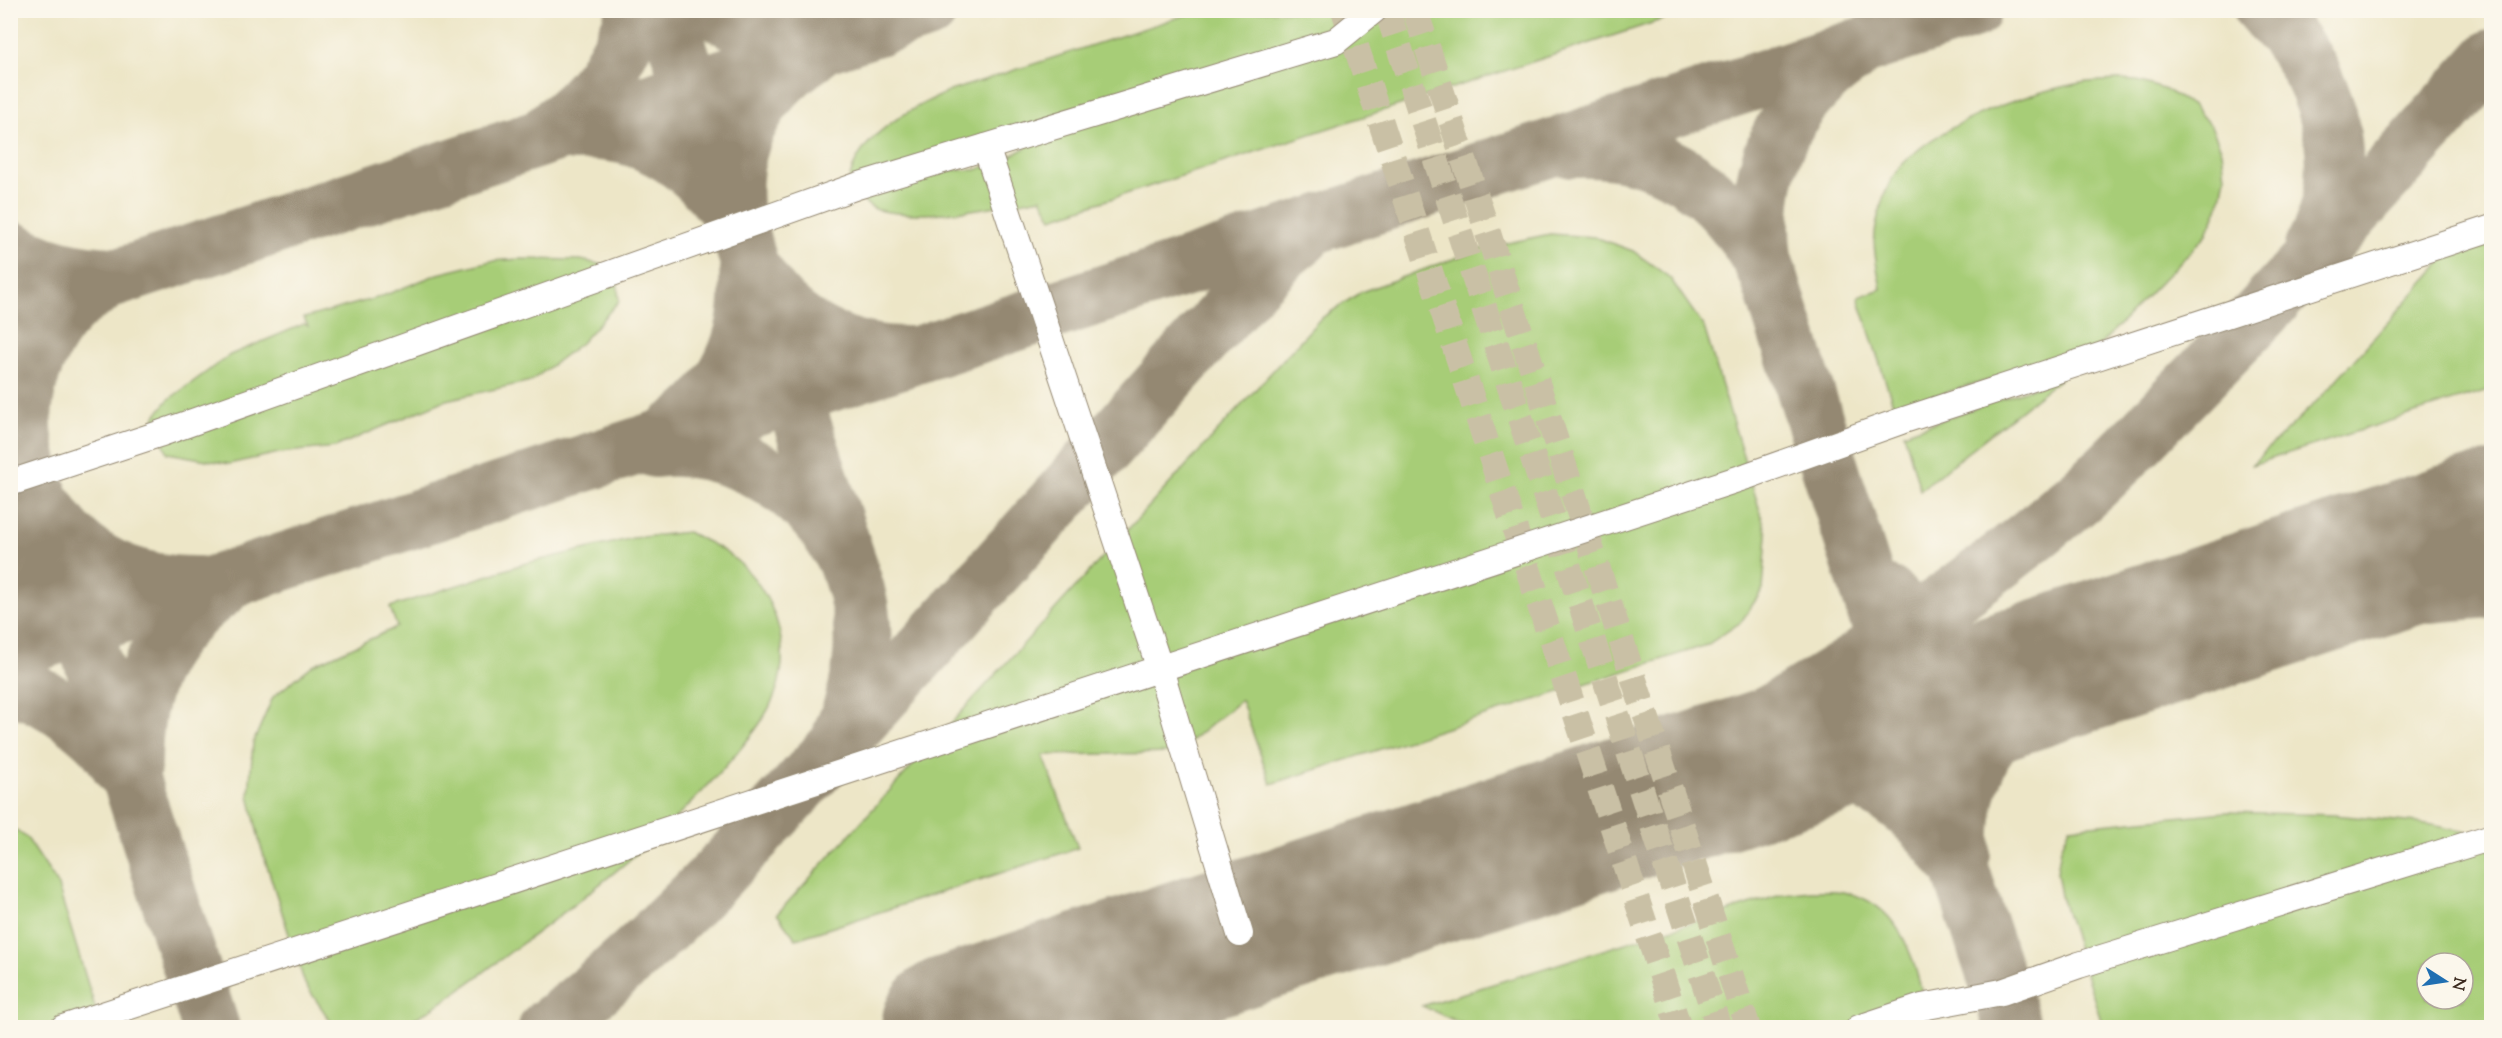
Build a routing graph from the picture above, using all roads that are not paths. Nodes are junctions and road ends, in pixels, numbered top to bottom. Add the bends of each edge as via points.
1 (1374, 10) edge
2 (986, 147) junction
3 (2492, 228) edge
4 (10, 483) edge
5 (1160, 669) junction
6 (2492, 837) edge
7 (1240, 934) dead end
8 (63, 1028) edge
9 (1859, 1028) edge

1 - 2 lane via 1336,41
2 - 4 lane via 857,186 159,434
2 - 5 lane
3 - 5 lane
5 - 7 lane
5 - 8 lane
6 - 9 lane via 2002,992 1922,1007

